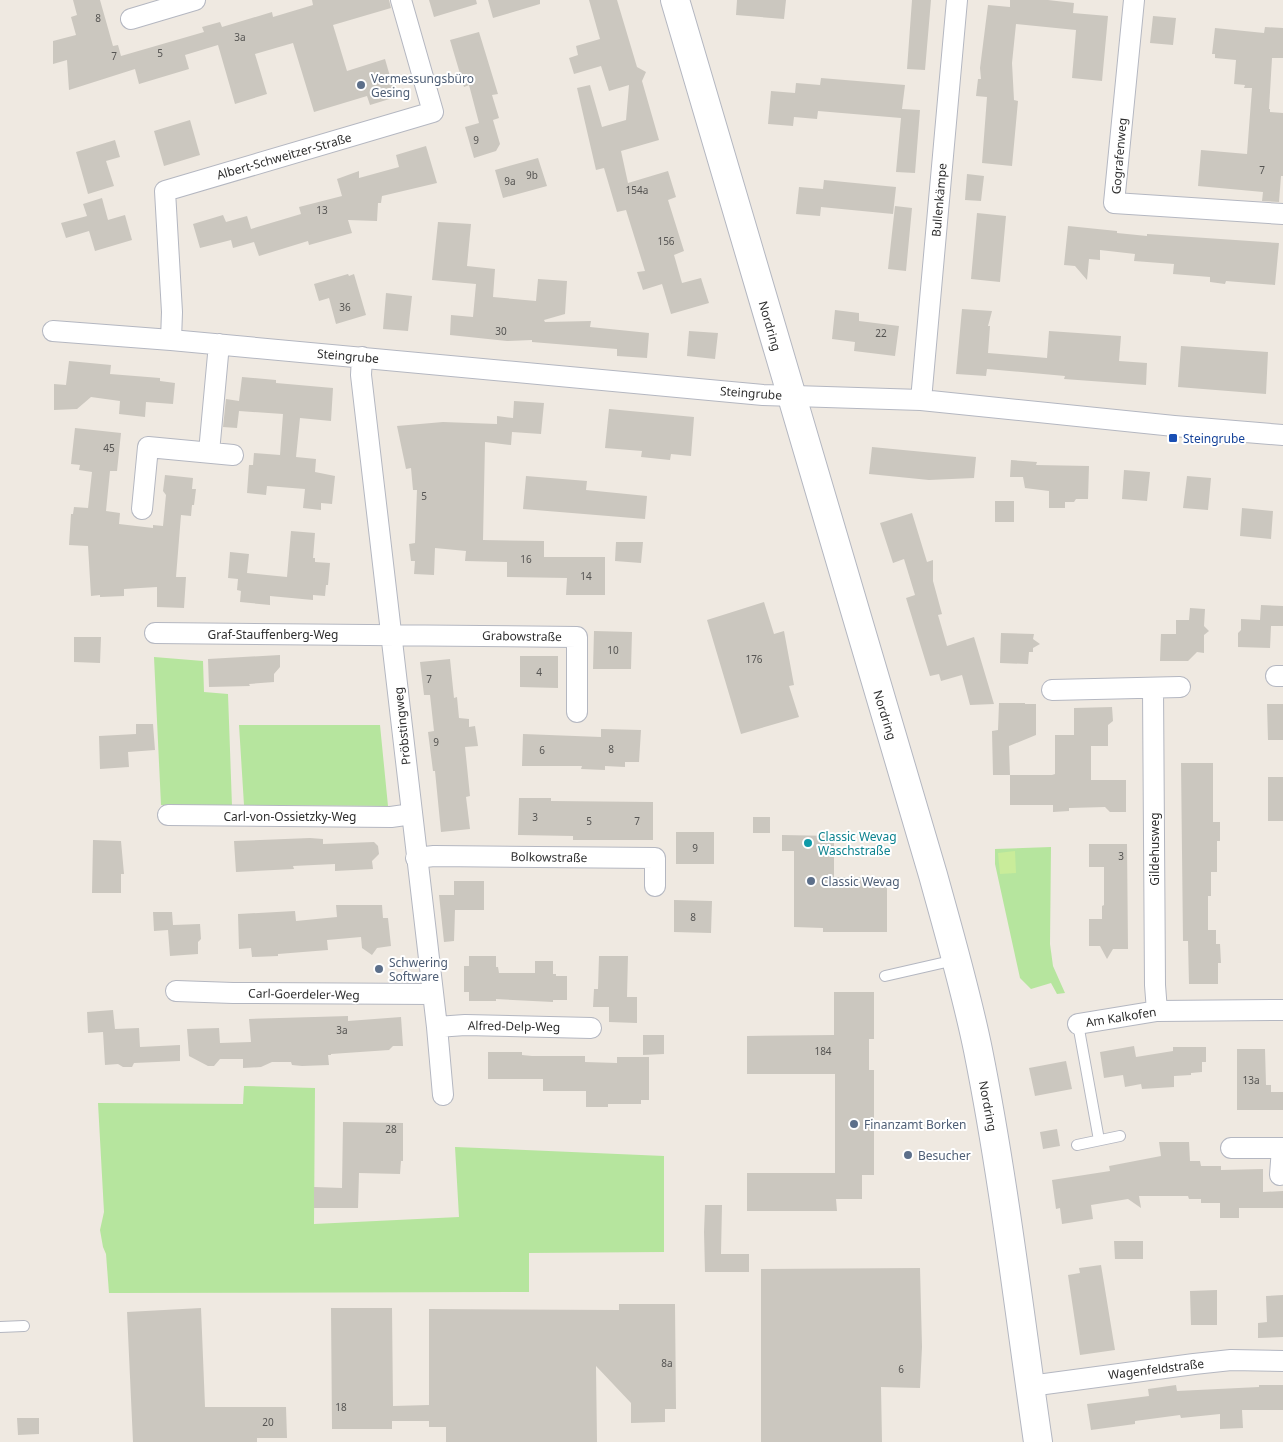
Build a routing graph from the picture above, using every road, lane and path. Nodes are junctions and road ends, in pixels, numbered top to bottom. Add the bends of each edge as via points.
1 (195, 0) edge
2 (401, 0) edge
3 (674, 0) edge
4 (957, 0) edge
5 (1134, 0) edge
6 (131, 19) dead end
7 (1283, 214) edge
8 (53, 331) dead end
9 (172, 340) junction
10 (219, 344) junction
11 (362, 357) junction
12 (790, 396) junction
13 (921, 400) junction
14 (1283, 435) edge
15 (209, 452) junction
16 (233, 455) dead end
17 (142, 509) dead end
18 (155, 634) dead end
19 (391, 634) junction
20 (1180, 687) dead end
21 (1153, 688) junction
22 (1052, 690) dead end
23 (577, 712) dead end
24 (412, 814) junction
25 (168, 815) dead end
26 (416, 858) junction
27 (655, 886) dead end
28 (956, 960) junction
29 (885, 976) dead end
30 (176, 991) dead end
31 (433, 994) junction
32 (1157, 1010) junction
33 (1283, 1010) edge
34 (1078, 1024) joint
35 (437, 1026) junction
36 (591, 1028) dead end
37 (443, 1095) dead end
38 (1120, 1136) dead end
39 (1098, 1140) junction
40 (1076, 1145) dead end
41 (1231, 1148) dead end
42 (1282, 1148) edge
43 (1280, 1175) dead end
44 (24, 1326) dead end
45 (0, 1327) edge
46 (1283, 1361) edge
47 (1030, 1386) junction
48 (1038, 1442) edge

1 - 6 street
2 - 9 street, Albert-Schweitzer-Straße via 434,112 165,191
3 - 12 main road, Nordring
4 - 13 street, Bullenkämpe
5 - 7 street, Gografenweg via 1114,204
8 - 9 street, Steingrube
9 - 10 street, Steingrube
10 - 11 street, Steingrube
10 - 15 street
11 - 12 street, Steingrube
11 - 19 street, Pröbstingweg via 361,375
12 - 13 street, Steingrube
12 - 28 main road, Nordring
13 - 14 street, Steingrube
15 - 16 street
15 - 17 street via 148,447
18 - 19 street, Graf-Stauffenberg-Weg
19 - 23 street, Grabowstraße via 577,637
19 - 24 street, Pröbstingweg
20 - 21 street
21 - 22 street
21 - 32 street, Gildehusweg
24 - 25 street, Carl-von-Ossietzky-Weg via 391,817
24 - 26 street, Pröbstingweg
26 - 27 street, Bolkowstraße via 655,858
26 - 31 street, Pröbstingweg
28 - 29 lane
28 - 47 main road, Nordring via 978,1049 994,1140
30 - 31 street, Carl-Goerdeler-Weg
31 - 35 street, Pröbstingweg
32 - 33 street, Am Kalkofen
32 - 34 street, Am Kalkofen
34 - 39 lane, Am Kalkofen
35 - 36 street, Alfred-Delp-Weg
35 - 37 street, Pröbstingweg
38 - 39 lane
39 - 40 lane
41 - 42 street
42 - 43 street
44 - 45 lane
46 - 47 street, Wagenfeldstraße via 1231,1360
47 - 48 main road, Nordring

